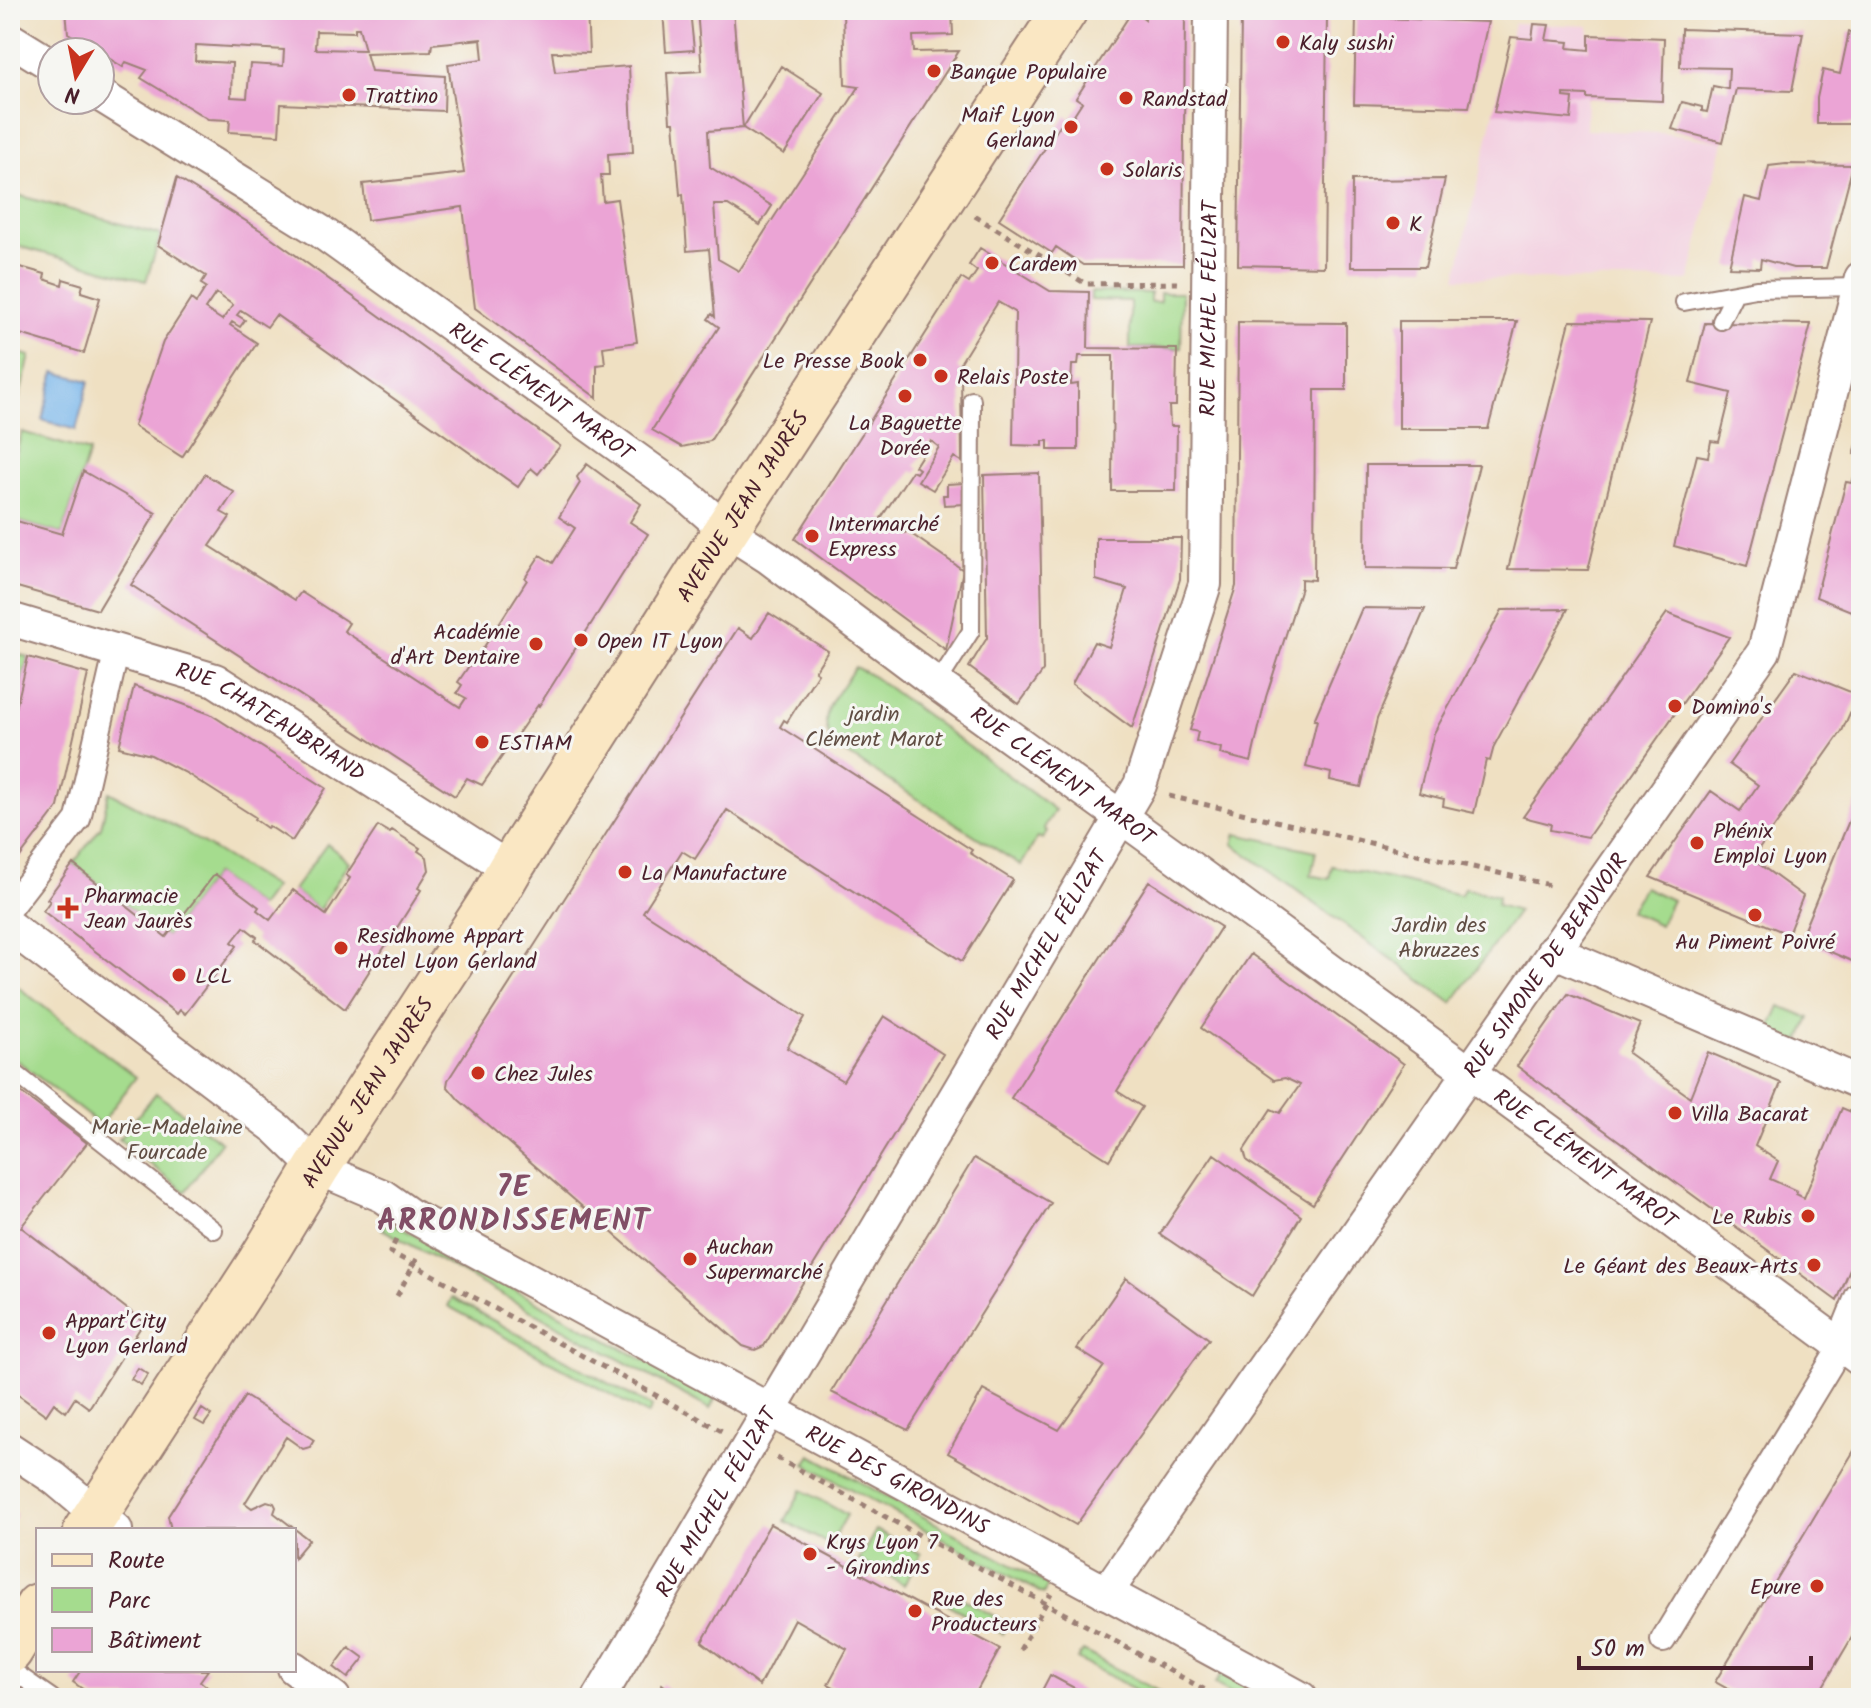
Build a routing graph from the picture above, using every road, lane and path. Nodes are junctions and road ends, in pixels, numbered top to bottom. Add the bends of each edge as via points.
1 (1065, 10) edge
2 (1211, 10) edge
3 (10, 39) edge
4 (36, 55) edge
5 (116, 105) edge
6 (944, 196) junction
7 (1187, 283) dead end
8 (1860, 284) edge
9 (1735, 293) junction
10 (1684, 302) dead end
11 (1721, 321) dead end
12 (972, 400) dead end
13 (726, 530) junction
14 (10, 619) edge
15 (117, 649) junction
16 (937, 684) junction
17 (1140, 785) junction
18 (1119, 816) junction
19 (510, 869) junction
20 (1554, 886) dead end
21 (10, 907) edge
22 (10, 927) edge
23 (1553, 951) junction
24 (10, 1069) edge
25 (1468, 1073) junction
26 (1861, 1083) edge
27 (317, 1168) junction
28 (410, 1215) junction
29 (214, 1230) dead end
30 (1861, 1298) edge
31 (1851, 1352) edge
32 (770, 1411) junction
33 (750, 1443) junction
34 (10, 1449) edge
35 (100, 1525) edge
36 (1106, 1593) junction
37 (36, 1609) edge
38 (1663, 1640) dead end
39 (10, 1651) edge
40 (10, 1669) edge
41 (296, 1670) edge
42 (52, 1698) edge
43 (334, 1698) edge
44 (599, 1698) edge
45 (1220, 1698) edge
46 (1301, 1698) edge

1 - 6 main road, AVENUE JEAN JAURÈS
2 - 17 street, RUE MICHEL FÉLIZAT via 1205,584
3 - 4 street
5 - 13 street, RUE CLÉMENT MAROT via 320,231 685,494
6 - 7 path via 1086,284
6 - 13 main road, AVENUE JEAN JAURÈS
8 - 9 lane
8 - 23 street, RUE SIMONE DE BEAUVOIR via 1764,651
9 - 10 lane
9 - 11 lane
12 - 16 lane via 971,631
13 - 16 street, RUE CLÉMENT MAROT
13 - 19 main road, AVENUE JEAN JAURÈS
14 - 15 street, RUE CHATEAUBRIAND
15 - 19 street, RUE CHATEAUBRIAND via 215,680
15 - 21 street via 78,819
16 - 18 street, RUE CLÉMENT MAROT
17 - 18 street, RUE MICHEL FÉLIZAT
17 - 20 path via 1171,797
18 - 25 street, RUE CLÉMENT MAROT
18 - 32 street, RUE MICHEL FÉLIZAT
19 - 27 main road, AVENUE JEAN JAURÈS
22 - 27 street via 277,1129
23 - 25 street, RUE SIMONE DE BEAUVOIR
23 - 26 street
24 - 29 lane
25 - 31 street, RUE CLÉMENT MAROT
25 - 36 street, RUE SIMONE DE BEAUVOIR
27 - 28 street, RUE DES GIRONDINS via 383,1196
27 - 35 main road, AVENUE JEAN JAURÈS
28 - 32 street, RUE DES GIRONDINS
28 - 33 path, RUE DES GIRONDINS via 390,1252
30 - 31 street
31 - 38 street
32 - 33 street, RUE MICHEL FÉLIZAT
32 - 36 street, RUE DES GIRONDINS
33 - 44 street, RUE MICHEL FÉLIZAT
33 - 45 path, RUE DES GIRONDINS
34 - 35 street via 54,1478
36 - 46 street, RUE DES GIRONDINS
37 - 39 main road
40 - 42 lane
41 - 43 street

